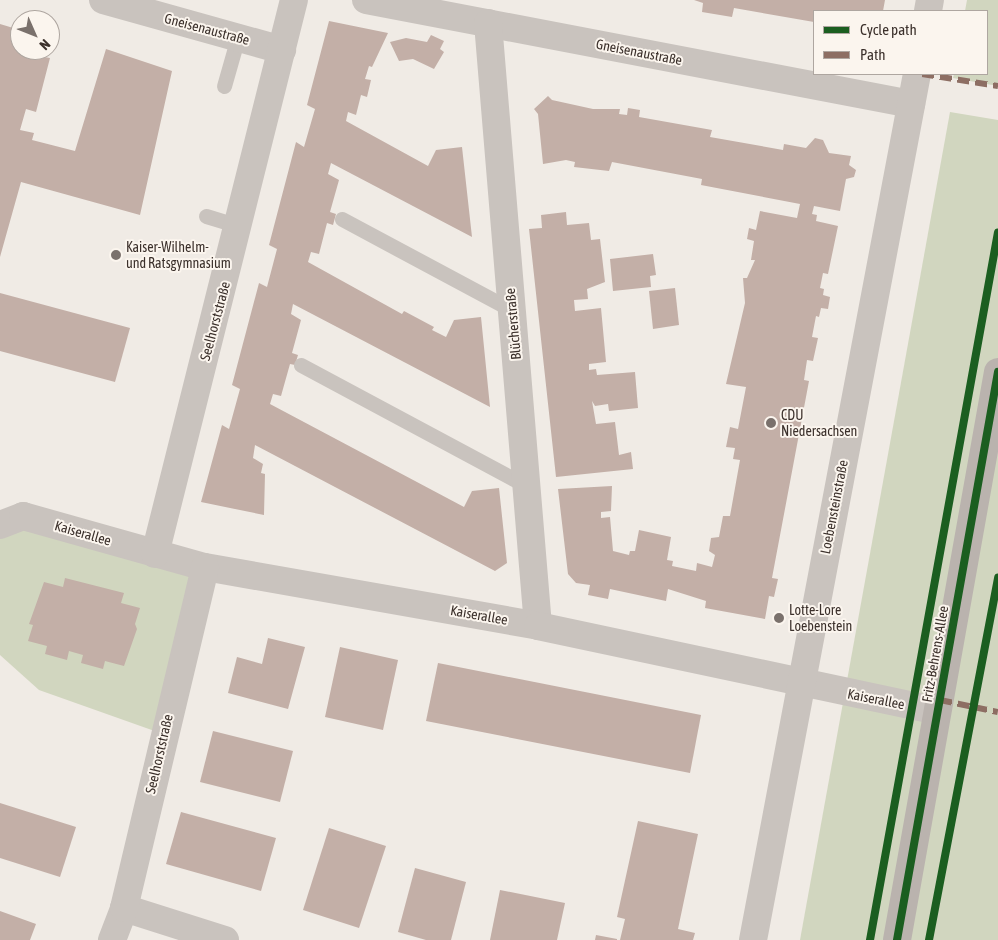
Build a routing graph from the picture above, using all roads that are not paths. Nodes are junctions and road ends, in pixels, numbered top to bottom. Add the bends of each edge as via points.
1 (103, 0) edge
2 (294, 0) edge
3 (366, 0) edge
4 (488, 23) junction
5 (238, 37) junction
6 (282, 50) junction
7 (917, 75) edge
8 (224, 86) dead end
9 (911, 104) junction
10 (206, 216) dead end
11 (342, 219) dead end
12 (239, 226) junction
13 (512, 310) junction
14 (301, 365) dead end
15 (998, 372) edge
16 (527, 486) junction
17 (11, 521) edge
18 (155, 554) junction
19 (205, 568) junction
20 (538, 626) junction
21 (800, 684) junction
22 (937, 711) junction
23 (124, 908) junction
24 (112, 940) edge
25 (225, 940) edge
26 (753, 940) edge
27 (897, 940) edge

1 - 5 street, Gneisenaustraße
2 - 6 street, Seelhorststraße
3 - 4 street, Gneisenaustraße
4 - 9 street, Gneisenaustraße
4 - 13 street, Blücherstraße
5 - 6 street, Gneisenaustraße
5 - 8 lane
6 - 12 street, Seelhorststraße
7 - 9 street, Loebensteinstraße
9 - 21 street, Loebensteinstraße
10 - 12 lane
11 - 13 lane
12 - 18 street, Seelhorststraße
13 - 16 street, Blücherstraße
14 - 16 lane
15 - 22 street, Fritz-Behrens-Allee
16 - 20 street, Blücherstraße
17 - 18 street, Kaiserallee
18 - 19 street, Kaiserallee
19 - 20 street, Kaiserallee
19 - 23 street, Seelhorststraße
20 - 21 street, Kaiserallee
21 - 22 street, Kaiserallee
21 - 26 street, Loebensteinstraße
22 - 27 street, Fritz-Behrens-Allee
23 - 24 street, Seelhorststraße
23 - 25 street

